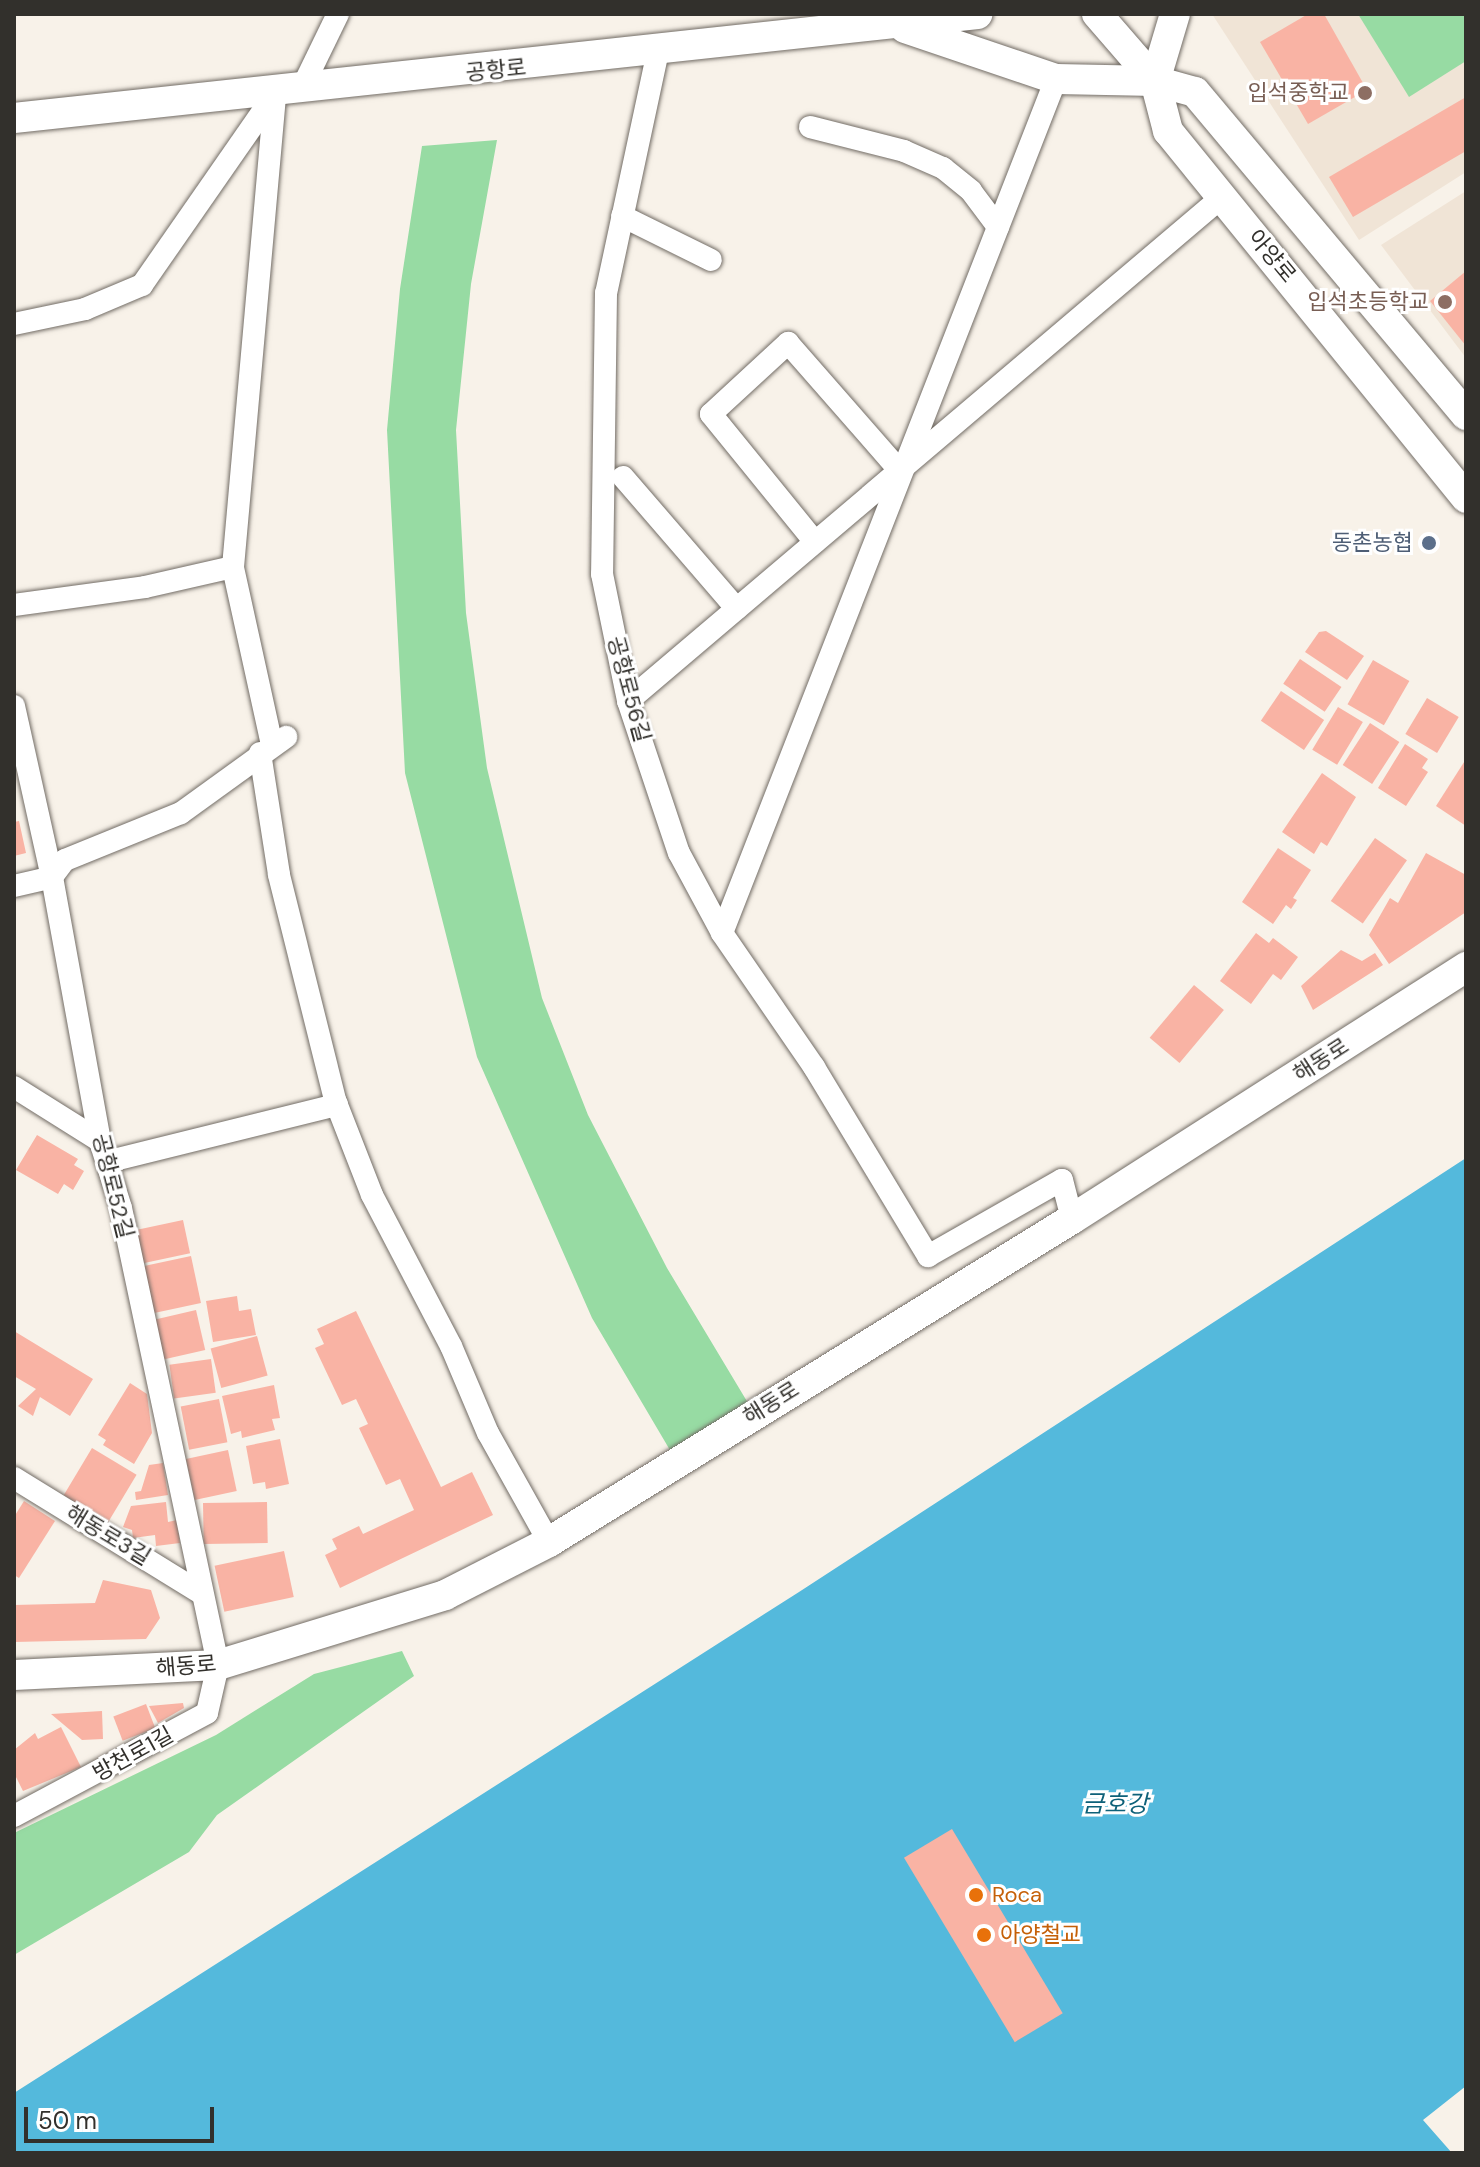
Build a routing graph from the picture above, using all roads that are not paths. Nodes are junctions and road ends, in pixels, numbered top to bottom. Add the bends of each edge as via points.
1 (338, 14) edge
2 (977, 14) edge
3 (1097, 14) edge
4 (1175, 14) edge
5 (943, 17) edge
6 (896, 24) junction
7 (658, 51) junction
8 (1056, 79) junction
9 (1155, 81) junction
10 (302, 88) junction
11 (14, 118) edge
12 (810, 127) dead end
13 (1223, 196) junction
14 (622, 216) junction
15 (998, 227) junction
16 (711, 260) dead end
17 (14, 324) edge
18 (1466, 415) edge
19 (901, 472) junction
20 (623, 477) dead end
21 (1466, 498) edge
22 (815, 542) junction
23 (233, 567) junction
24 (14, 605) edge
25 (737, 609) junction
26 (628, 701) junction
27 (14, 706) edge
28 (272, 745) junction
29 (52, 877) junction
30 (14, 886) edge
31 (722, 933) junction
32 (1466, 967) edge
33 (14, 1087) edge
34 (337, 1105) junction
35 (100, 1141) junction
36 (110, 1161) junction
37 (1072, 1219) junction
38 (14, 1478) edge
39 (549, 1542) junction
40 (201, 1593) junction
41 (218, 1665) junction
42 (14, 1675) edge
43 (14, 1816) edge

1 - 10 street
2 - 5 main road, 공항로
3 - 9 main road, 아양로
4 - 9 main road
5 - 6 main road, 공항로
6 - 7 main road, 공항로
6 - 8 main road
7 - 10 main road, 공항로
7 - 14 street, 공항로56길
8 - 9 main road
8 - 15 street
9 - 13 main road, 아양로 via 1168,131
9 - 18 main road via 1195,92
10 - 11 main road, 공항로
12 - 15 street via 904,151 943,168 971,191
13 - 19 street
13 - 21 main road, 아양로
14 - 16 street
14 - 26 street, 공항로56길 via 606,293 602,574
15 - 19 street
17 - 23 street via 85,309 142,285 275,94
19 - 22 street
19 - 22 street via 788,343 711,414
19 - 31 street
20 - 25 street
22 - 25 street
23 - 24 street via 145,587
23 - 28 street
25 - 26 street
26 - 31 street, 공항로56길 via 679,853
27 - 29 street, 공항로52길
28 - 29 street via 181,813 65,860
28 - 34 street via 279,875
29 - 30 street
29 - 35 street, 공항로52길
31 - 37 street, 공항로56길 via 814,1067 928,1256 1062,1180
32 - 37 main road, 해동로
33 - 35 street
34 - 36 street
34 - 39 street via 372,1195 438,1319 488,1433
35 - 36 street, 공항로52길
36 - 40 street, 공항로52길
37 - 39 main road, 해동로
38 - 40 street, 해동로3길
39 - 41 main road, 해동로 via 445,1595
40 - 41 street, 공항로52길
41 - 42 main road, 해동로
41 - 43 street, 방천로1길 via 207,1713

